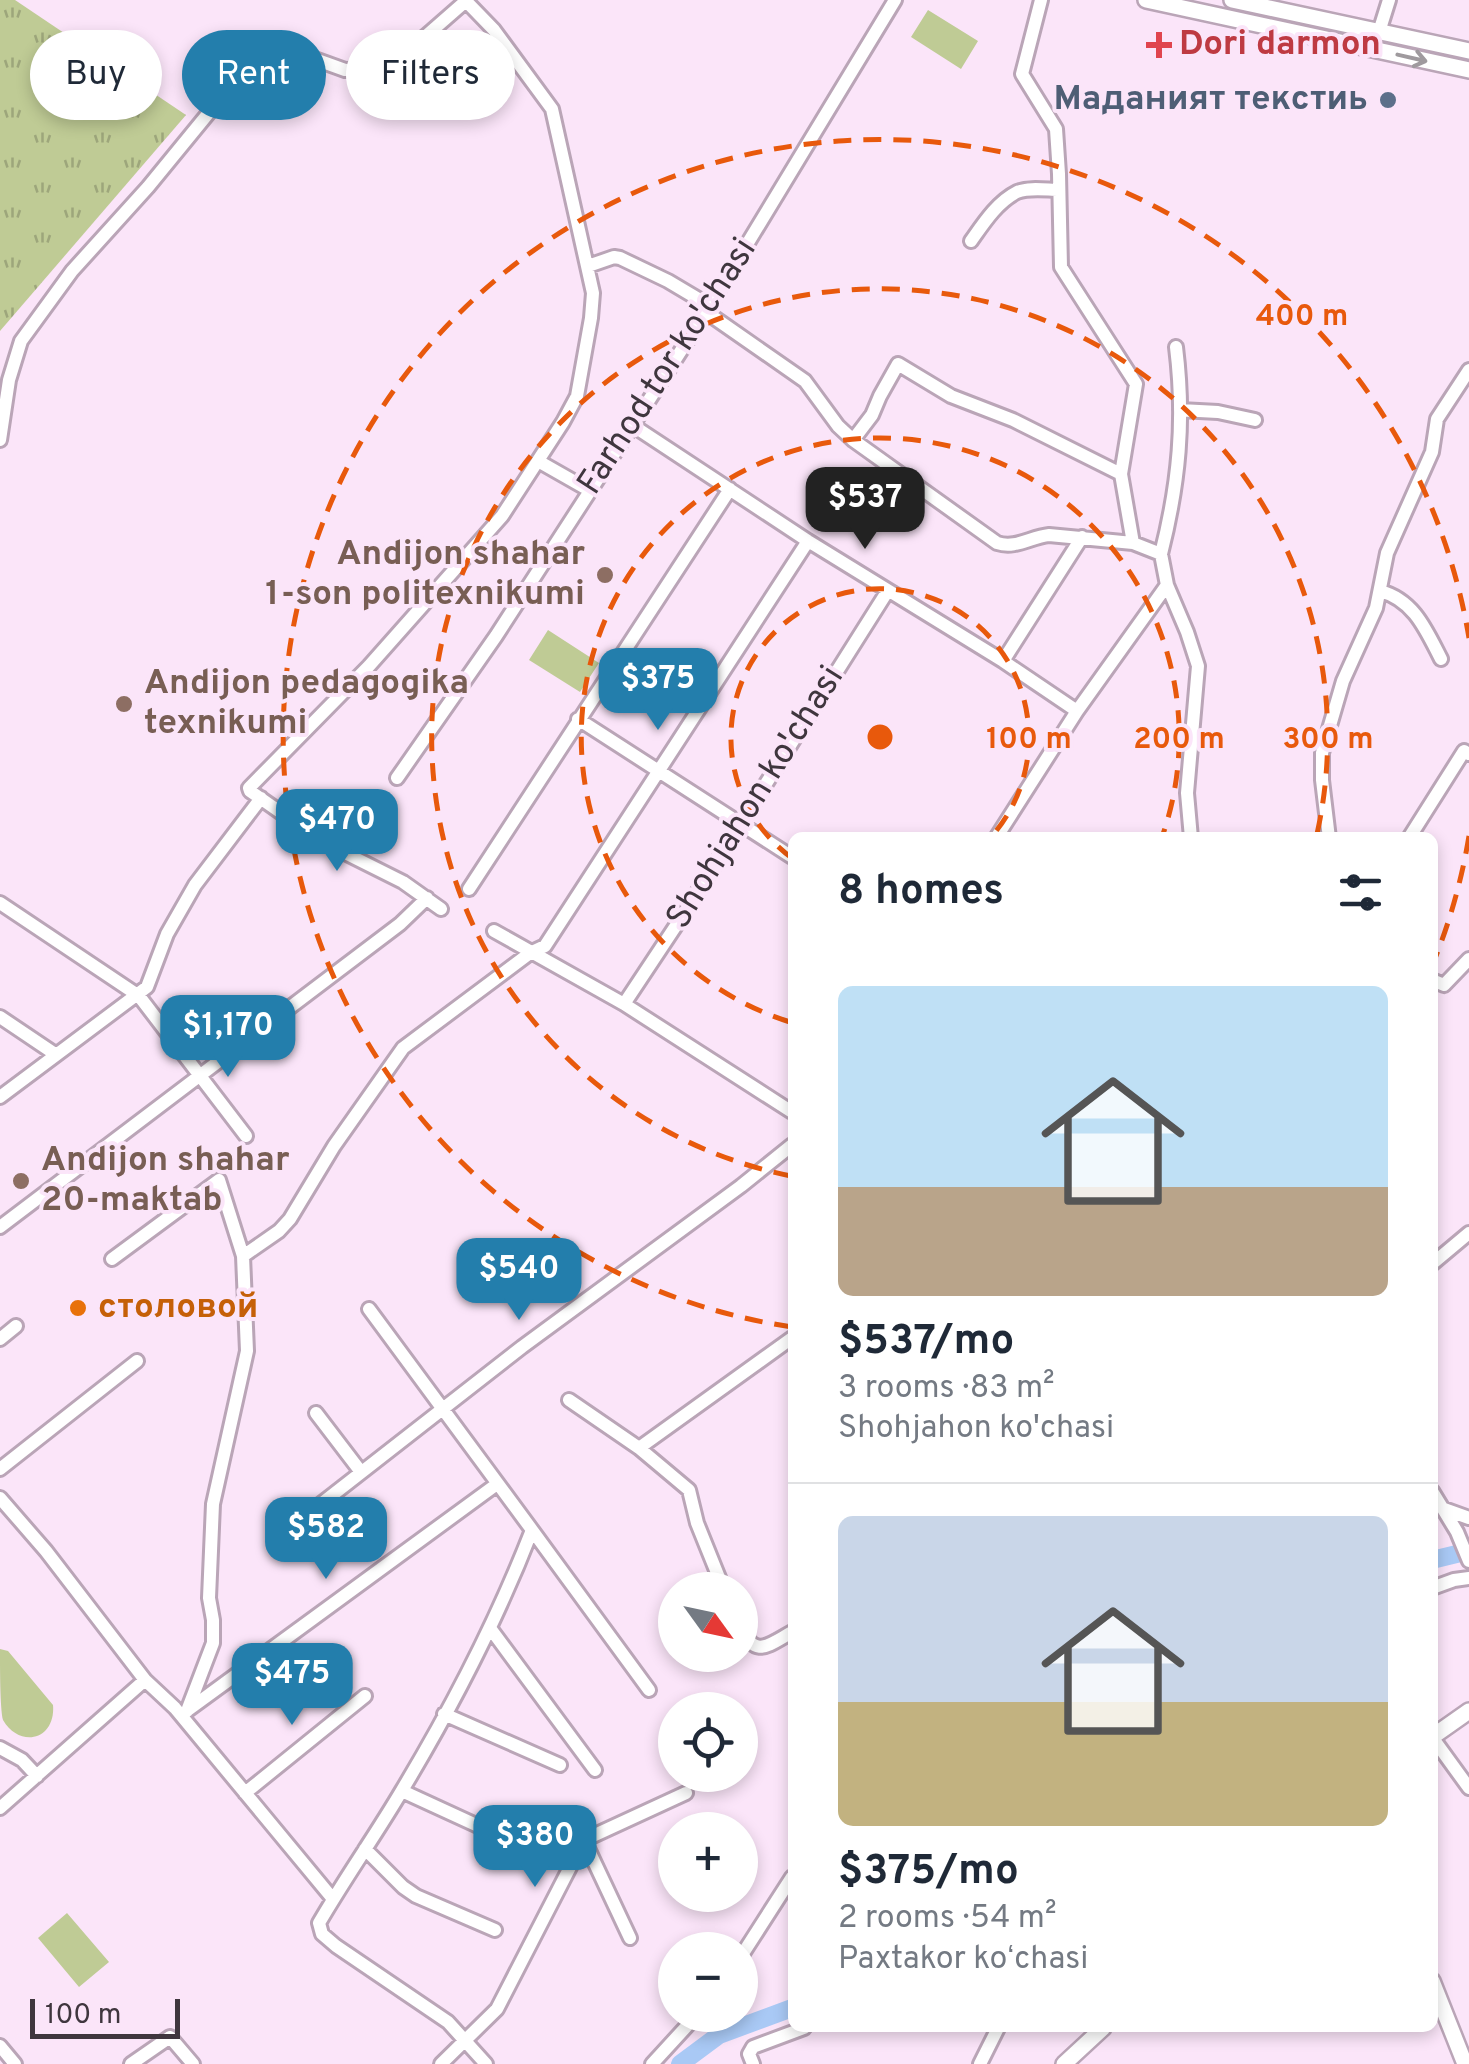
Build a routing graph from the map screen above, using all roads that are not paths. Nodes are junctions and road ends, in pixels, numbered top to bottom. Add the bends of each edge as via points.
1 (466, 0) edge
2 (895, 0) edge
3 (1041, 0) edge
4 (1146, 0) edge
5 (1232, 0) edge
6 (1389, 0) edge
7 (1379, 32) junction
8 (1469, 51) edge
9 (1469, 70) edge
10 (1060, 190) junction
11 (971, 242) dead end
12 (588, 266) junction
13 (708, 309) junction
14 (1176, 348) dead end
15 (1469, 370) edge
16 (1464, 388) edge
17 (1180, 410) junction
18 (1255, 420) dead end
19 (632, 426) junction
20 (0, 440) edge
21 (853, 440) junction
22 (538, 460) junction
23 (1120, 474) junction
24 (730, 489) junction
25 (589, 490) junction
26 (1082, 537) junction
27 (808, 541) junction
28 (1133, 543) junction
29 (1161, 554) junction
30 (1167, 585) junction
31 (1380, 591) junction
32 (887, 592) junction
33 (1442, 659) dead end
34 (1003, 661) junction
35 (1078, 712) junction
36 (578, 719) junction
37 (1469, 754) edge
38 (659, 771) junction
39 (397, 778) dead end
40 (262, 798) junction
41 (741, 824) junction
42 (1000, 832) edge
43 (1190, 832) edge
44 (1329, 832) edge
45 (1413, 832) edge
46 (788, 855) edge
47 (469, 889) dead end
48 (427, 898) junction
49 (0, 903) edge
50 (441, 909) dead end
51 (494, 932) dead end
52 (530, 954) junction
53 (1469, 959) edge
54 (1438, 982) edge
55 (139, 996) junction
56 (624, 1004) junction
57 (0, 1017) edge
58 (55, 1054) junction
59 (198, 1076) junction
60 (0, 1097) edge
61 (788, 1109) edge
62 (246, 1136) dead end
63 (788, 1148) edge
64 (0, 1227) edge
65 (1469, 1232) edge
66 (242, 1256) junction
67 (112, 1258) dead end
68 (1438, 1259) edge
69 (369, 1308) dead end
70 (16, 1326) dead end
71 (0, 1339) edge
72 (788, 1341) edge
73 (137, 1361) dead end
74 (568, 1400) dead end
75 (443, 1408) junction
76 (316, 1412) dead end
77 (639, 1448) junction
78 (0, 1470) edge
79 (361, 1472) junction
80 (497, 1484) junction
81 (0, 1498) edge
82 (1438, 1500) edge
83 (1444, 1509) junction
84 (1469, 1518) edge
85 (532, 1530) junction
86 (276, 1540) dead end
87 (1469, 1561) edge
88 (717, 1572) edge
89 (1469, 1578) edge
90 (1438, 1586) edge
91 (490, 1628) junction
92 (788, 1634) edge
93 (758, 1648) edge
94 (145, 1680) junction
95 (649, 1690) dead end
96 (365, 1696) dead end
97 (1469, 1711) edge
98 (184, 1713) junction
99 (444, 1714) junction
100 (1438, 1733) edge
101 (1438, 1745) edge
102 (0, 1748) edge
103 (560, 1765) dead end
104 (595, 1770) dead end
105 (37, 1776) junction
106 (1469, 1788) edge
107 (402, 1792) junction
108 (245, 1793) junction
109 (686, 1793) dead end
110 (0, 1808) edge
111 (584, 1840) junction
112 (526, 1848) dead end
113 (365, 1849) junction
114 (788, 1882) edge
115 (333, 1899) junction
116 (494, 1930) dead end
117 (756, 1932) edge
118 (630, 1938) dead end
119 (1438, 1997) edge
120 (681, 2032) edge
121 (793, 2032) edge
122 (996, 2032) edge
123 (1099, 2032) edge
124 (466, 2042) junction
125 (0, 2046) edge
126 (16, 2064) edge
127 (131, 2064) edge
128 (192, 2064) edge
129 (441, 2064) edge
130 (486, 2064) edge
131 (652, 2064) edge
132 (753, 2064) edge
133 (980, 2064) edge
134 (1064, 2064) edge
135 (1464, 2064) edge

1 - 12 street via 552,109
1 - 20 street via 411,50 374,68 345,70 284,48 256,55 72,271 21,341
2 - 13 street, Farhod tor ko'chasi
3 - 10 street via 1022,74 1056,129
4 -> 9 main road
5 - 7 main road
6 - 7 street
7 - 8 main road
10 - 11 street via 1017,192
10 - 23 street via 1061,267 1136,384
12 - 13 street via 620,258 668,280
12 - 22 street via 592,306 577,396
13 - 19 street, Farhod tor ko'chasi
13 - 21 street via 806,381
14 - 17 street
15 - 16 street
16 - 31 street via 1437,419 1432,452 1387,553
17 - 18 street
17 - 29 street via 1178,472
19 - 24 street
19 - 25 street, Farhod tor ko'chasi
21 - 23 street via 898,364 951,396
21 - 26 street via 997,543 1009,547 1050,534
22 - 25 street
22 - 40 street via 462,565 251,784 250,792
23 - 28 street
24 - 27 street
24 - 36 street
25 - 39 street, Farhod tor ko'chasi
26 - 28 street
26 - 34 street
27 - 32 street
27 - 38 street
28 - 29 street
29 - 30 street
30 - 35 street
30 - 43 street via 1198,666 1187,793
31 - 33 street via 1418,615
31 - 44 street via 1342,681 1322,753
32 - 34 street
32 - 41 street, Shohjahon ko'chasi
34 - 35 street
35 - 42 street
36 - 38 street
36 - 47 street
37 - 45 street via 1464,752
38 - 41 street
38 - 52 street via 545,946
40 - 48 street via 323,842
40 - 55 street via 195,886
41 - 46 street
41 - 56 street, Shohjahon ko'chasi
48 - 50 street
48 - 59 street
49 - 55 street
51 - 52 street
52 - 56 street
52 - 66 street via 403,1048 290,1219
53 - 54 street via 1444,985
55 - 58 street
55 - 59 street
56 - 61 street
57 - 58 street
58 - 60 street
59 - 62 street
59 - 64 street
63 - 75 street
65 - 68 street
66 - 67 street via 219,1180
66 - 98 street via 247,1351 214,1504 213,1643
69 - 75 street
70 - 71 street
72 - 77 street
73 - 78 street
74 - 77 street
75 - 79 street
75 - 80 street
76 - 79 street
77 - 88 street via 689,1490
79 - 86 street
80 - 85 street
80 - 98 street
81 - 94 street
82 - 83 street
83 - 84 street
83 - 87 street
85 - 91 street
85 - 95 street
89 - 90 street
91 - 99 street
91 - 104 street
92 - 93 street
94 - 98 street
94 - 105 street
96 - 108 street
97 - 100 main road
98 - 108 street
99 - 103 street
99 - 107 street
101 - 106 street
102 - 105 street
105 - 110 street
107 - 112 street
107 - 113 street
108 - 115 street
109 - 111 street
111 - 118 street
111 - 124 street via 498,2009
113 - 115 street
113 - 116 street via 416,1896
114 - 117 street
115 - 124 street via 319,1923 322,1934 448,2022
119 - 135 main road
120 - 131 street
121 - 132 street via 753,2047
122 - 133 street
123 - 134 main road
124 - 129 street
124 - 130 street
125 - 126 street
127 - 128 street via 170,2037

